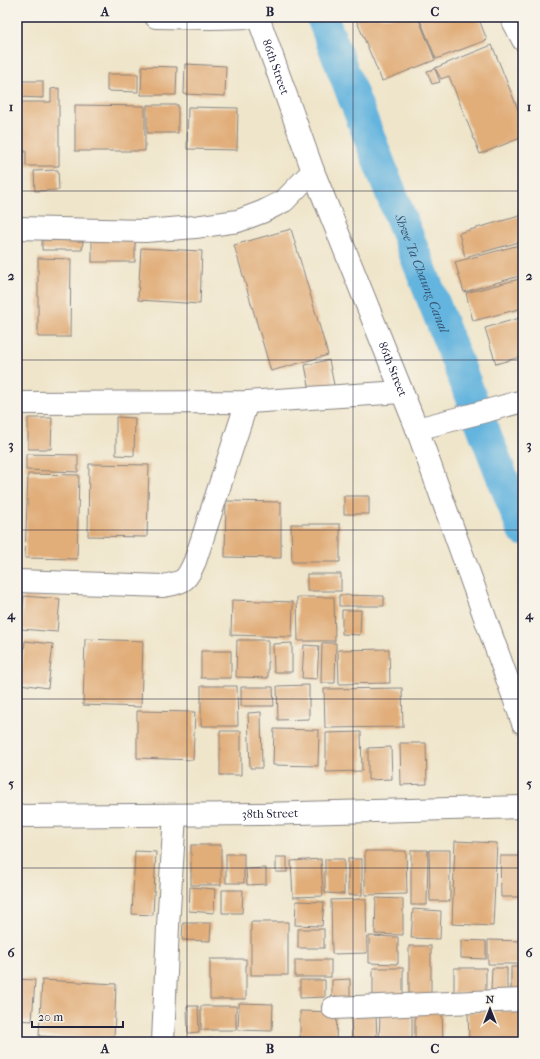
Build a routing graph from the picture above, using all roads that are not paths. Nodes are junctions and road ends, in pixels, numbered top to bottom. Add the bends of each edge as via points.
1 (156, 17) edge
2 (255, 17) edge
3 (258, 17) edge
4 (511, 17) edge
5 (523, 40) edge
6 (313, 171) junction
7 (17, 228) edge
8 (402, 392) junction
9 (523, 400) edge
10 (247, 402) junction
11 (17, 403) edge
12 (417, 429) junction
13 (17, 581) edge
14 (523, 723) edge
15 (523, 807) edge
16 (175, 815) junction
17 (17, 816) edge
18 (523, 1000) edge
19 (333, 1008) dead end
20 (163, 1042) edge

1 - 2 street
3 - 6 street, 86th Street
4 - 5 street
6 - 7 street via 284,201 238,220 196,227 145,231
6 - 8 street, 86th Street
8 - 10 street
8 - 12 street, 86th Street
9 - 12 street
10 - 11 street
10 - 13 street via 194,561 187,577 182,581 163,586
12 - 14 street, 86th Street
15 - 16 street, 38th Street
16 - 17 street, 38th Street
16 - 20 street
18 - 19 street

